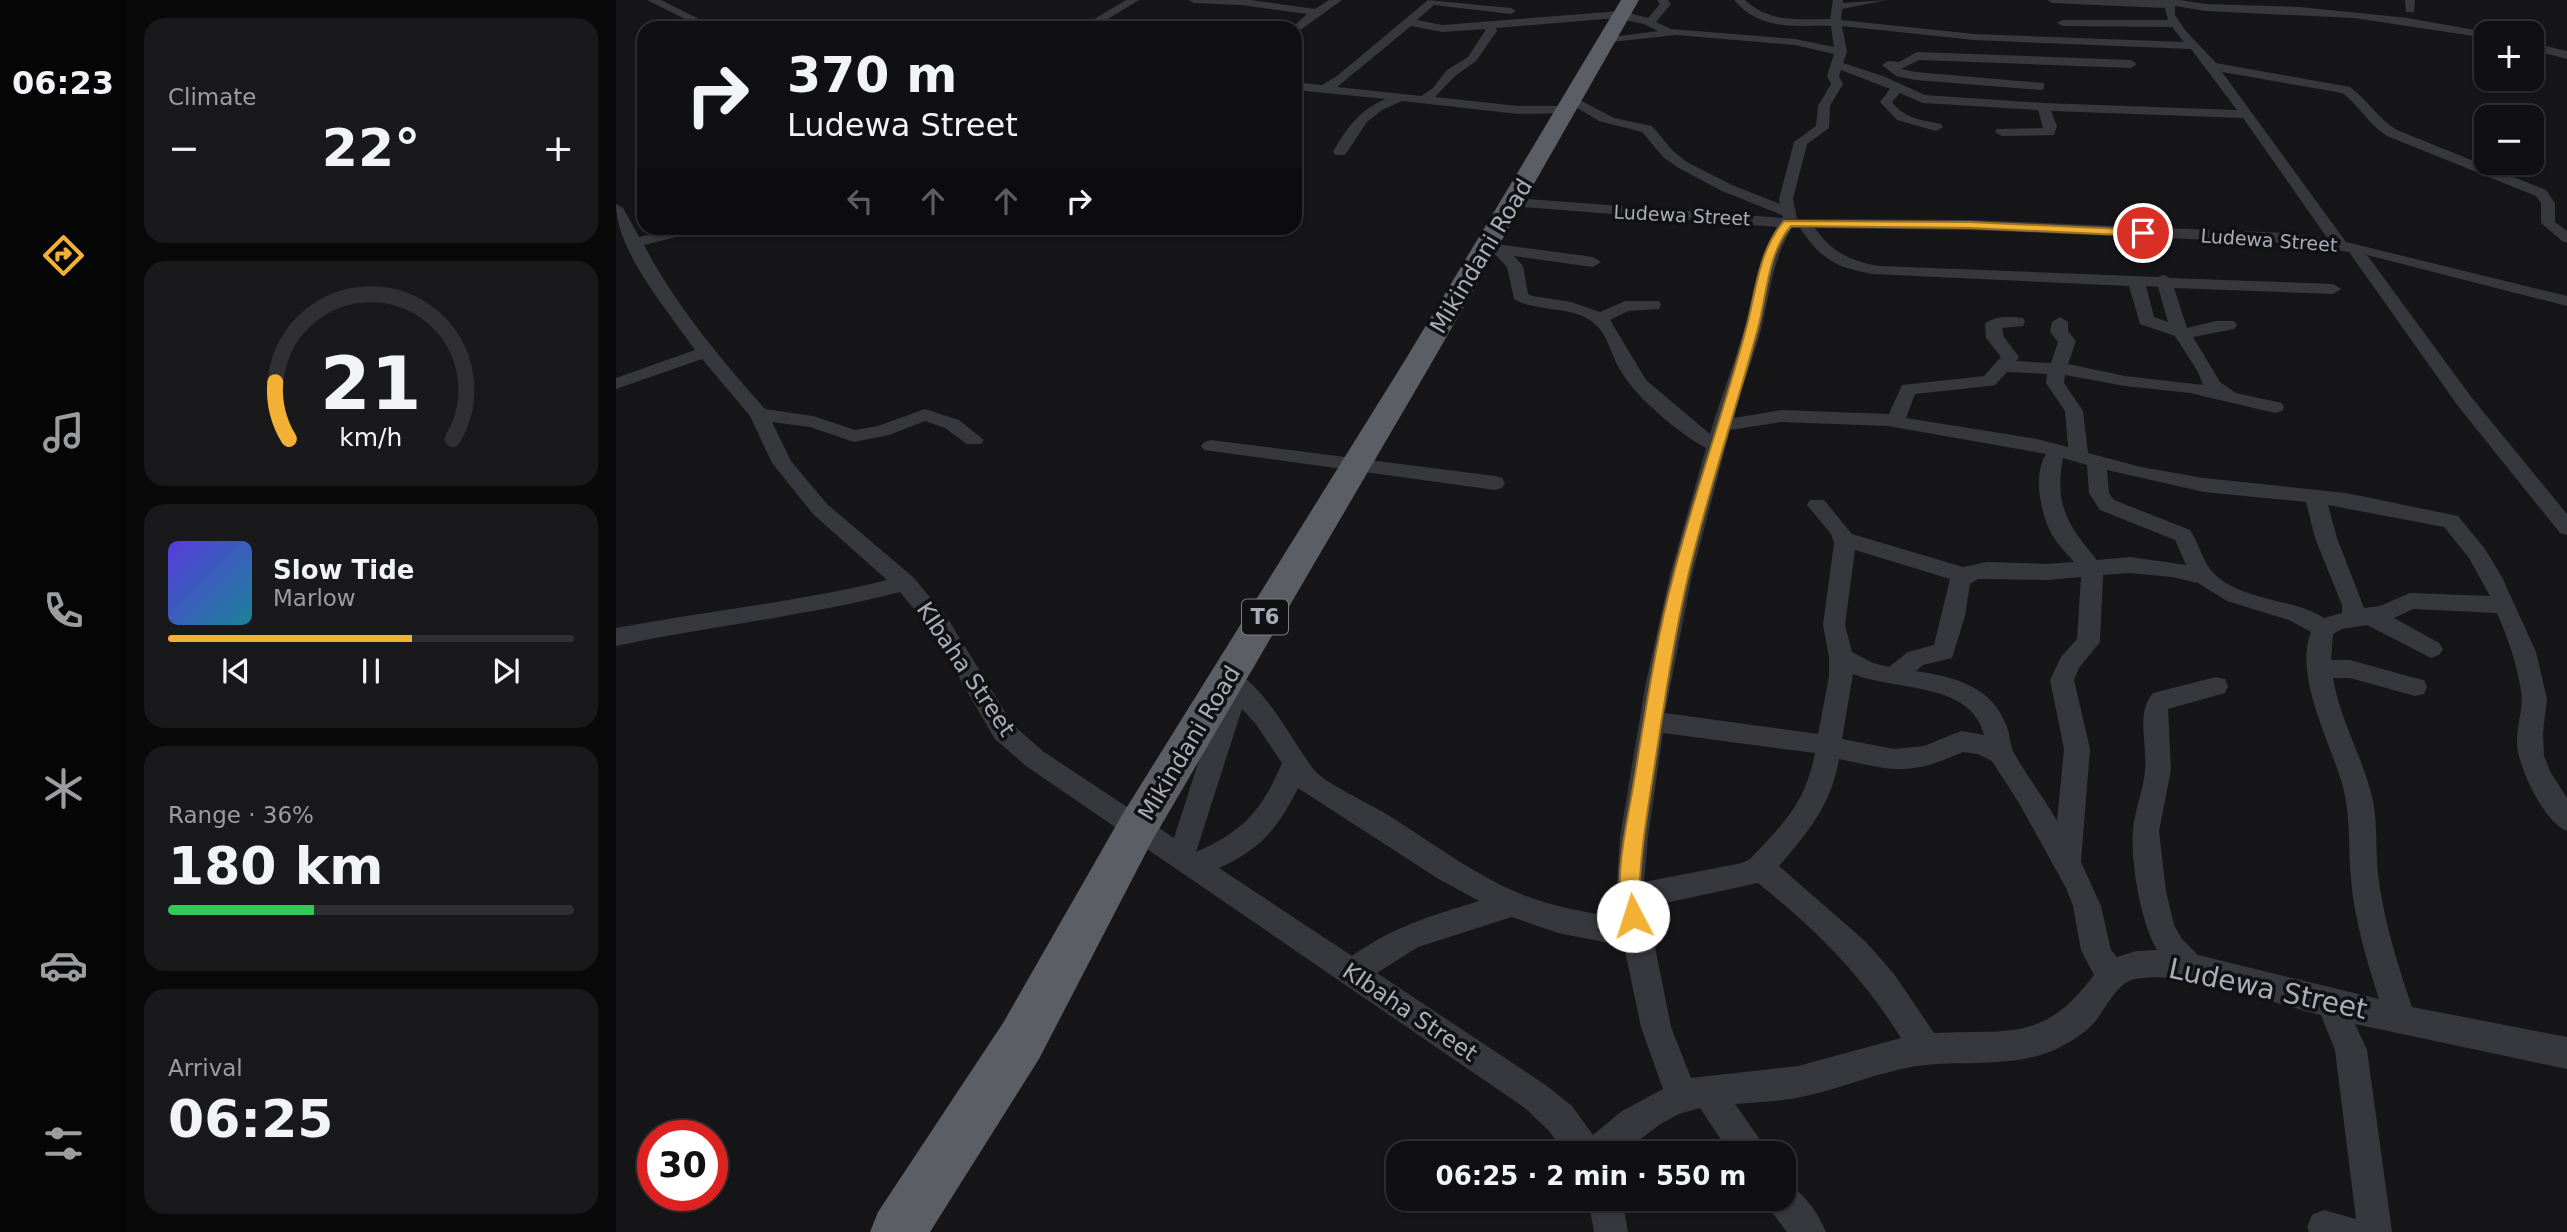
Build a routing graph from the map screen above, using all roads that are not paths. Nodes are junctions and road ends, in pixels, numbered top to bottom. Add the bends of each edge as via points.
1 (652, 0) edge
2 (1134, 0) edge
3 (1194, 0) edge
4 (1337, 0) edge
5 (1662, 0) edge
6 (1740, 0) edge
7 (1882, 0) edge
8 (2051, 0) edge
9 (1235, 1) edge
10 (1430, 1) edge
11 (2169, 2) edge
12 (1514, 7) edge
13 (1837, 10) edge
14 (1316, 12) junction
15 (1611, 16) edge
16 (697, 21) edge
17 (1097, 21) edge
18 (1409, 21) junction
19 (2063, 23) junction
20 (2175, 23) junction
21 (1494, 24) junction
22 (1302, 25) edge
23 (1668, 32) junction
24 (2472, 32) edge
25 (2074, 42) junction
26 (2193, 46) junction
27 (2544, 49) edge
28 (2566, 54) edge
29 (1840, 58) junction
30 (2131, 64) dead end
31 (2211, 65) junction
32 (1890, 66) junction
33 (2040, 86) dead end
34 (1302, 87) edge
35 (1897, 88) junction
36 (1323, 90) junction
37 (1400, 99) junction
38 (1421, 101) junction
39 (1569, 106) junction
40 (2043, 107) junction
41 (2245, 114) junction
42 (1936, 127) dead end
43 (2003, 132) dead end
44 (1340, 152) dead end
45 (1513, 202) junction
46 (616, 208) edge
47 (1794, 220) junction
48 (667, 235) edge
49 (2567, 238) edge
50 (635, 243) junction
51 (1494, 244) junction
52 (2347, 246) junction
53 (1593, 262) dead end
54 (2136, 280) junction
55 (2164, 280) junction
56 (2333, 289) dead end
57 (2140, 301) junction
58 (2567, 301) edge
59 (1653, 305) dead end
60 (2172, 308) junction
61 (1600, 319) junction
62 (2017, 321) dead end
63 (2060, 322) dead end
64 (2228, 325) dead end
65 (2182, 333) junction
66 (705, 352) junction
67 (2002, 366) junction
68 (2057, 368) junction
69 (616, 384) edge
70 (2231, 398) junction
71 (2275, 407) dead end
72 (759, 414) junction
73 (1895, 422) junction
74 (1719, 435) junction
75 (974, 440) dead end
76 (1211, 446) dead end
77 (2078, 455) junction
78 (1355, 467) junction
79 (1495, 484) dead end
80 (2315, 496) junction
81 (1817, 505) dead end
82 (2567, 528) edge
83 (1844, 539) junction
84 (2092, 569) junction
85 (1964, 575) junction
86 (2205, 577) junction
87 (905, 583) junction
88 (2504, 606) junction
89 (2359, 618) junction
90 (2324, 629) junction
91 (616, 637) edge
92 (2431, 649) dead end
93 (1840, 657) junction
94 (2321, 673) junction
95 (1894, 676) junction
96 (1235, 684) junction
97 (2216, 686) dead end
98 (2415, 687) dead end
99 (1654, 722) junction
100 (1827, 746) junction
101 (2001, 754) junction
102 (1294, 764) junction
103 (2567, 819) edge
104 (1137, 828) junction
105 (1187, 862) junction
106 (2067, 862) junction
107 (1760, 868) junction
108 (1630, 898) junction
109 (1512, 904) junction
110 (1636, 935) junction
111 (2190, 967) junction
112 (1353, 973) junction
113 (2113, 974) junction
114 (2331, 1003) junction
115 (2400, 1017) junction
116 (1926, 1049) junction
117 (2567, 1053) edge
118 (1695, 1094) junction
119 (1577, 1141) edge
120 (1611, 1141) edge
121 (1738, 1141) edge
122 (1607, 1211) edge
123 (1792, 1211) edge
124 (898, 1232) edge
125 (1611, 1232) edge
126 (1809, 1232) edge
127 (2375, 1232) edge

1 - 16 street
2 - 17 street
3 - 9 street
4 - 14 street
5 - 15 street via 1664,8
6 - 13 street via 1749,12 1763,19 1791,23
7 - 13 street
8 - 11 street
8 - 19 street
9 - 14 street
10 - 12 street
10 - 18 street
11 - 20 street
11 - 24 street via 2341,15
12 - 15 street
12 - 21 street
13 - 25 street via 1933,35
13 - 29 street
14 - 22 street
15 - 21 street
15 - 23 street
15 - 23 street
15 - 39 highway, Mikindani Road / T6
18 - 21 street via 1444,28
18 - 36 street
19 - 20 street
19 - 25 street
20 - 26 street
21 - 38 street via 1472,59
23 - 29 street via 1796,42
25 - 26 street
26 - 31 street
27 - 28 street
29 - 32 street
29 - 35 street
29 - 47 street via 1833,76 1837,84 1823,109 1824,124 1801,142 1786,199
30 - 32 street via 1917,56
31 - 41 street
31 - 49 street via 2350,92 2382,127 2541,192 2548,203 2550,227
32 - 33 street via 1916,76
34 - 36 street
35 - 40 street via 1923,99
35 - 42 street via 1886,102 1893,112 1908,121
36 - 37 street
37 - 38 street
37 - 44 street via 1383,104 1357,123
38 - 39 street via 1518,110
39 - 45 highway, Mikindani Road / T6
39 - 47 street via 1645,128 1679,163
40 - 41 street
40 - 43 street via 2049,132
41 - 52 street
45 - 47 street, Ludewa Street
45 - 51 highway, Mikindani Road / T6
46 - 50 street, KIbaha Street
47 - 52 street, Ludewa Street via 2287,238
47 - 54 street via 1836,257 1880,271
47 - 74 street via 1773,245
48 - 50 street
50 - 66 street, KIbaha Street via 652,276
51 - 53 street
51 - 61 street via 1515,266 1522,298 1580,309
51 - 78 highway, Mikindani Road / T6
52 - 58 street, Ludewa Street
52 - 82 street, Ludewa Street
54 - 55 street
54 - 57 street
55 - 56 street
55 - 60 street
57 - 60 street
57 - 65 street via 2146,320
59 - 61 street via 1625,306
60 - 65 street
61 - 74 street via 1615,335 1622,357 1642,386 1706,440
62 - 67 street via 1993,324 1995,338 2010,353
63 - 68 street via 2059,332 2067,341
64 - 65 street
65 - 70 street via 2212,385
66 - 69 street
66 - 72 street, KIbaha Street
67 - 68 street
67 - 73 street via 1986,382 1908,389
68 - 70 street
68 - 77 street via 2055,383 2075,415
70 - 71 street
72 - 75 street via 813,422 854,436 925,415 952,424
72 - 87 street, KIbaha Street via 782,463 820,509
73 - 74 street via 1849,416 1780,416
73 - 77 street
74 - 99 street via 1681,575
76 - 78 street
77 - 80 street via 2204,485
77 - 84 street via 2053,458 2051,502 2060,530
77 - 86 street via 2103,502 2183,535
78 - 79 street
78 - 96 highway, Mikindani Road / T6
80 - 88 street via 2451,521 2488,572
80 - 89 street via 2353,616
81 - 83 street
83 - 85 street
83 - 93 street via 1834,625
84 - 85 street via 1987,570
84 - 86 street via 2144,565
84 - 106 street via 2088,642 2069,663 2062,680 2077,749
85 - 95 street via 1944,652 1916,658
86 - 90 street via 2250,602 2301,615
87 - 91 street via 846,598
87 - 104 street, KIbaha Street via 940,625 1004,732 1035,759
88 - 89 street via 2417,600
88 - 103 street via 2523,643 2534,693 2529,735 2532,762
89 - 90 street
89 - 92 street
90 - 94 street via 2318,653
93 - 95 street via 1868,671
93 - 100 street via 1841,677
94 - 98 street via 2350,669
94 - 115 street via 2333,726 2356,786 2365,882
95 - 101 street via 1948,685 1967,695 1991,719
96 - 102 street via 1264,716
96 - 104 highway, Mikindani Road / T6
96 - 105 street
97 - 111 street via 2162,700 2156,707 2158,770 2146,831 2151,891 2160,929
99 - 100 street
99 - 108 street via 1634,837
100 - 101 street via 1894,760 1927,756 1961,741
100 - 107 street via 1815,800
101 - 106 street
102 - 105 street via 1281,800 1266,822 1241,842
102 - 109 street via 1307,780 1462,878
104 - 105 street, KIbaha Street
104 - 124 highway, Mikindani Road / T6 via 1021,1041
105 - 112 street, KIbaha Street
106 - 113 street via 2087,906 2101,960
107 - 108 street via 1747,875
107 - 116 street via 1843,938 1870,968
108 - 110 street
109 - 110 street via 1558,920
109 - 112 street via 1412,935
110 - 118 street via 1656,1027
111 - 113 street, Ludewa Street via 2145,964
111 - 114 street, Ludewa Street
112 - 119 street, KIbaha Street via 1536,1097
113 - 116 street via 2090,1005 2044,1039
114 - 115 street, Ludewa Street
114 - 127 street via 2351,1050
115 - 117 street, Ludewa Street
116 - 118 street via 1809,1080
118 - 120 street via 1655,1109
118 - 121 street
122 - 125 street
123 - 126 street

